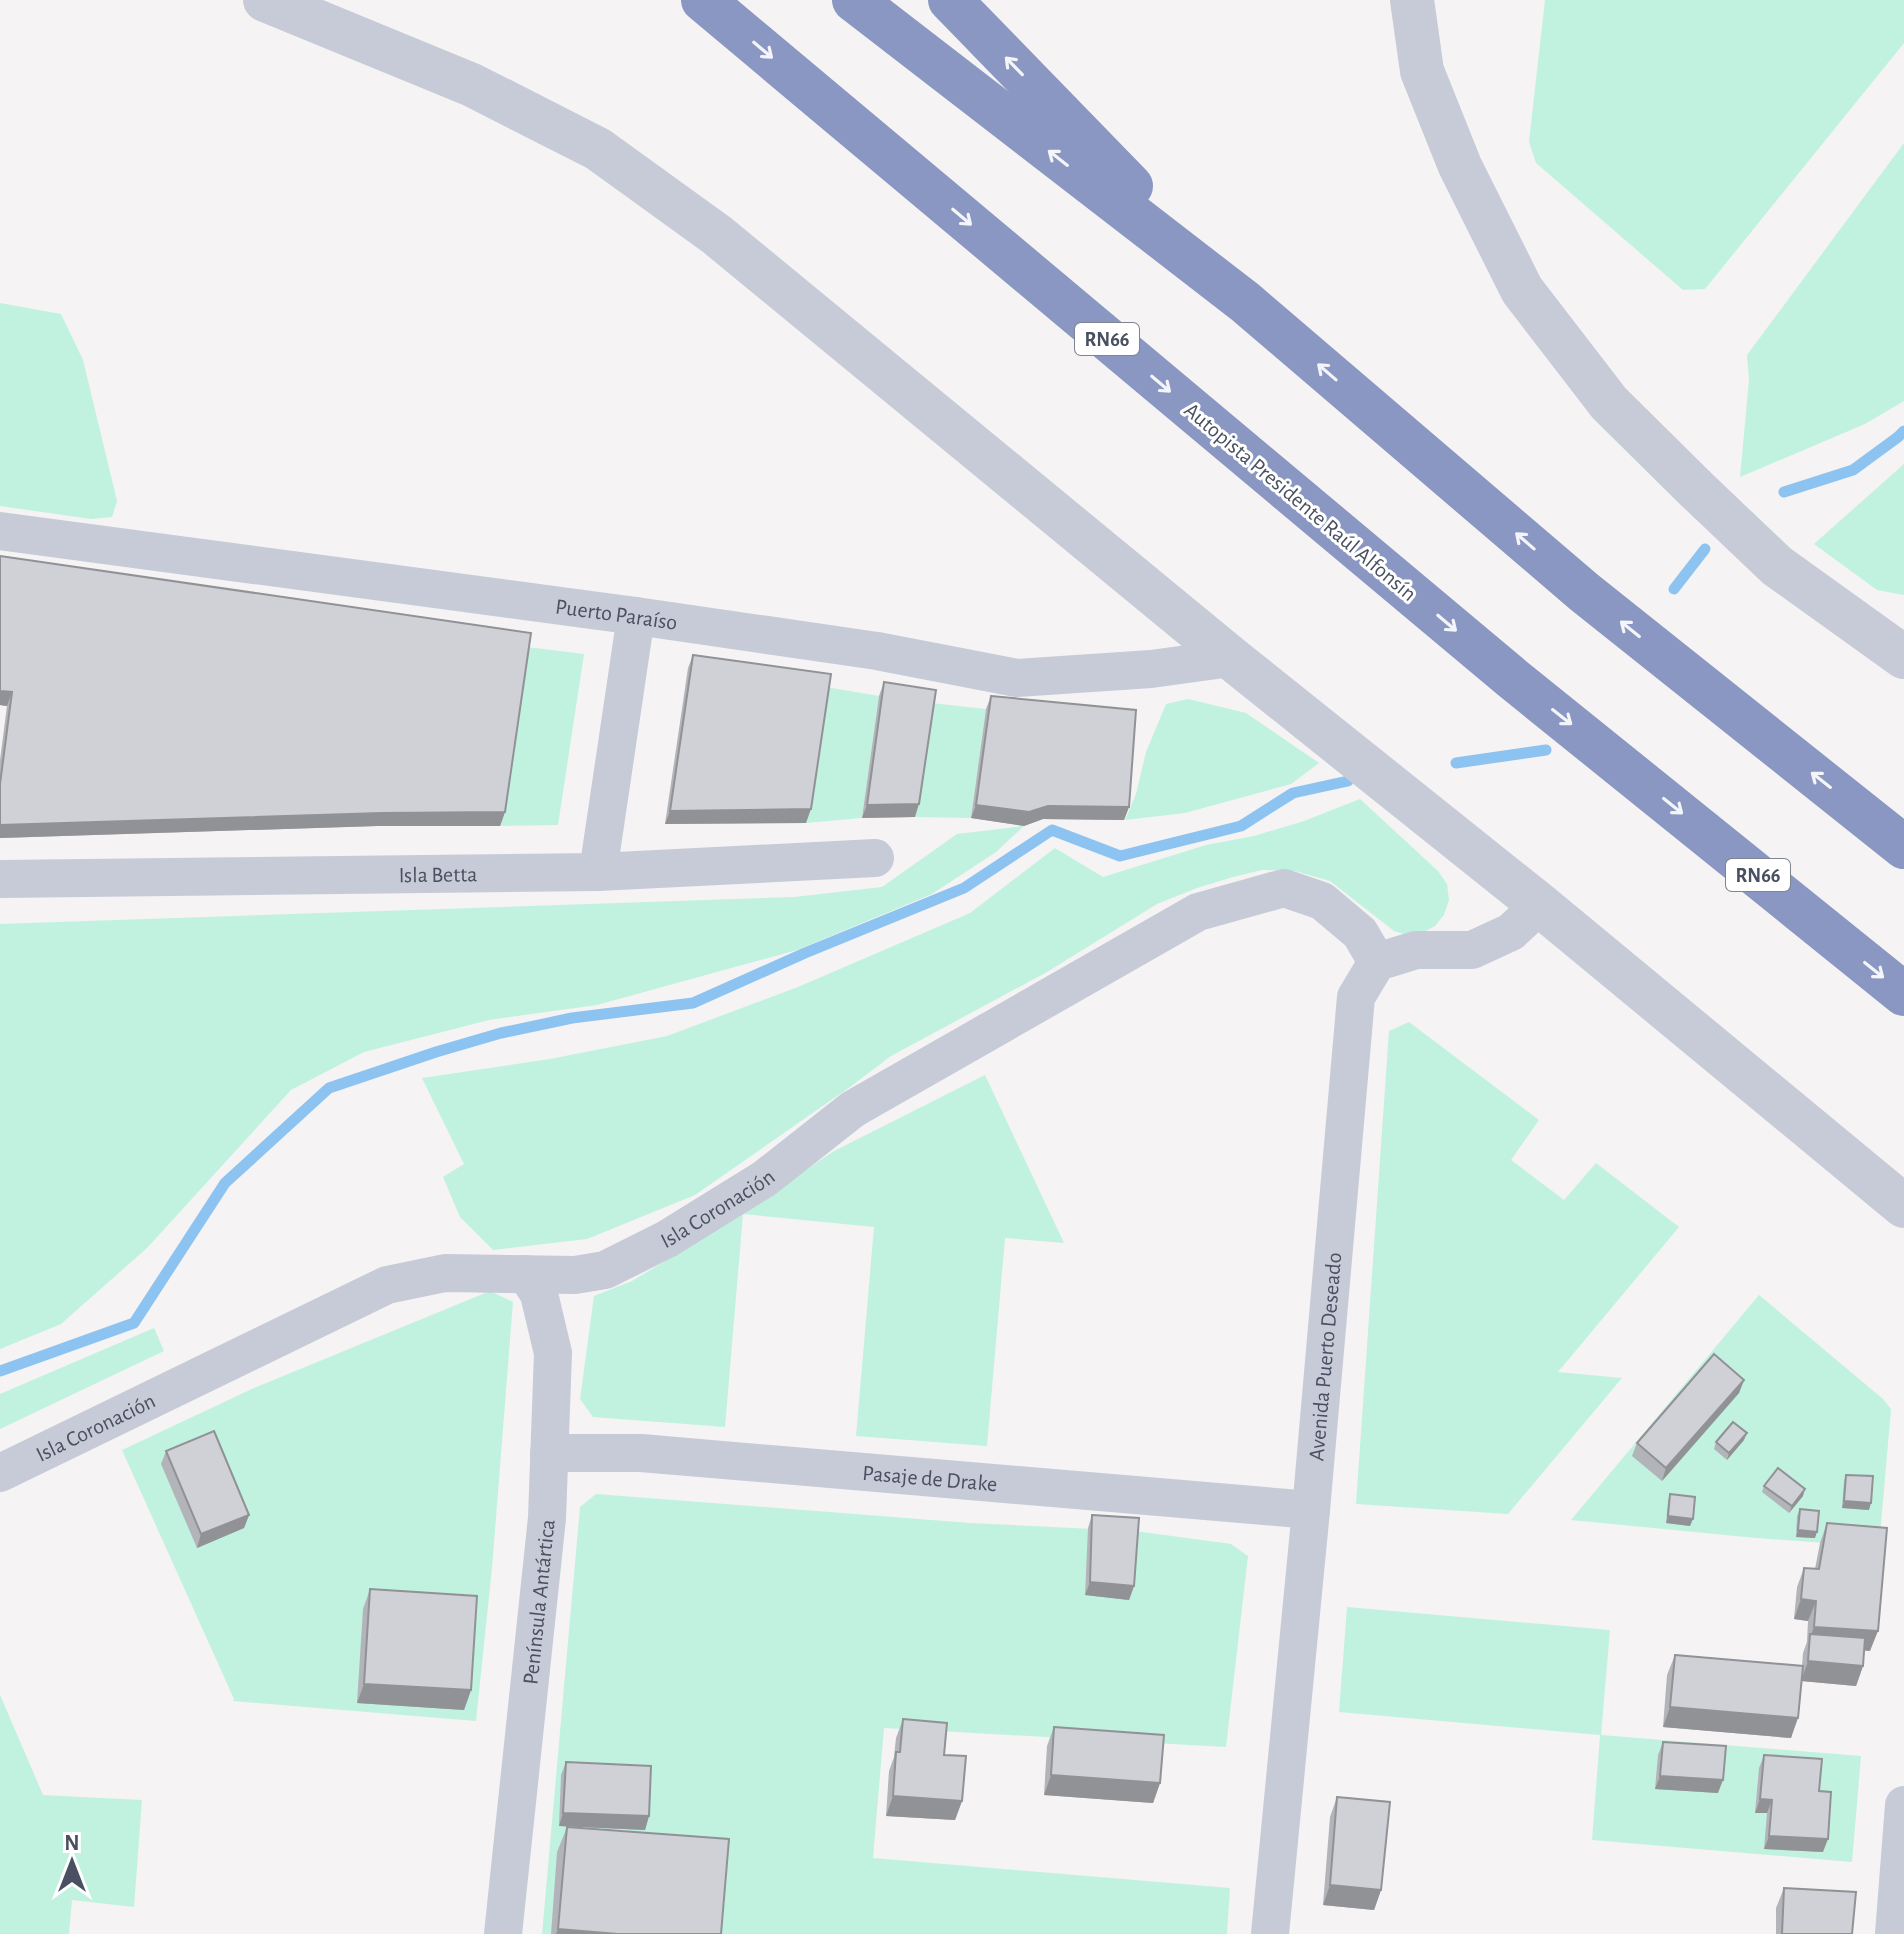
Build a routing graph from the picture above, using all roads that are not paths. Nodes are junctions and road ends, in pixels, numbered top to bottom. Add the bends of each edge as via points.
1 (265, 0) edge
2 (854, 0) edge
3 (950, 0) edge
4 (1412, 0) edge
5 (703, 2) edge
6 (1245, 302) junction
7 (0, 531) edge
8 (636, 616) junction
9 (1904, 657) edge
10 (1231, 658) junction
11 (1895, 837) edge
12 (875, 858) dead end
13 (598, 872) junction
14 (0, 879) edge
15 (1540, 905) junction
16 (1377, 962) junction
17 (1904, 994) edge
18 (1904, 1206) edge
19 (526, 1274) junction
20 (549, 1453) junction
21 (0, 1473) edge
22 (1311, 1510) junction
23 (1904, 1805) edge
24 (503, 1934) edge
25 (1270, 1934) edge
26 (1894, 1934) edge

1 - 10 street via 472,85 598,149 717,235
6 -> 2 highway
6 -> 3 highway
4 - 9 street via 1422,71 1460,166 1522,290 1609,403 1697,490 1777,566
5 -> 17 highway, Autopista Presidente Raúl Alfonsín / RN66 via 1512,678
11 -> 6 highway via 1584,592
7 - 8 street, Puerto Paraíso
8 - 10 street, Puerto Paraíso via 877,651 1017,678
8 - 13 street
10 - 15 street
12 - 13 street, Isla Betta
13 - 14 street, Isla Betta
15 - 16 street via 1511,932 1472,950 1416,950
15 - 18 street
16 - 19 street, Isla Coronación via 1360,933 1322,901 1284,888 1198,912 853,1109 764,1179 667,1239 605,1270
16 - 22 street, Avenida Puerto Deseado via 1356,997
19 - 20 street, Península Antártica via 539,1294 553,1353
19 - 21 street, Isla Coronación via 445,1273 387,1285
20 - 22 street, Pasaje de Drake via 641,1453
20 - 24 street, Península Antártica via 547,1518
22 - 25 street, Avenida Puerto Deseado
23 - 26 street

